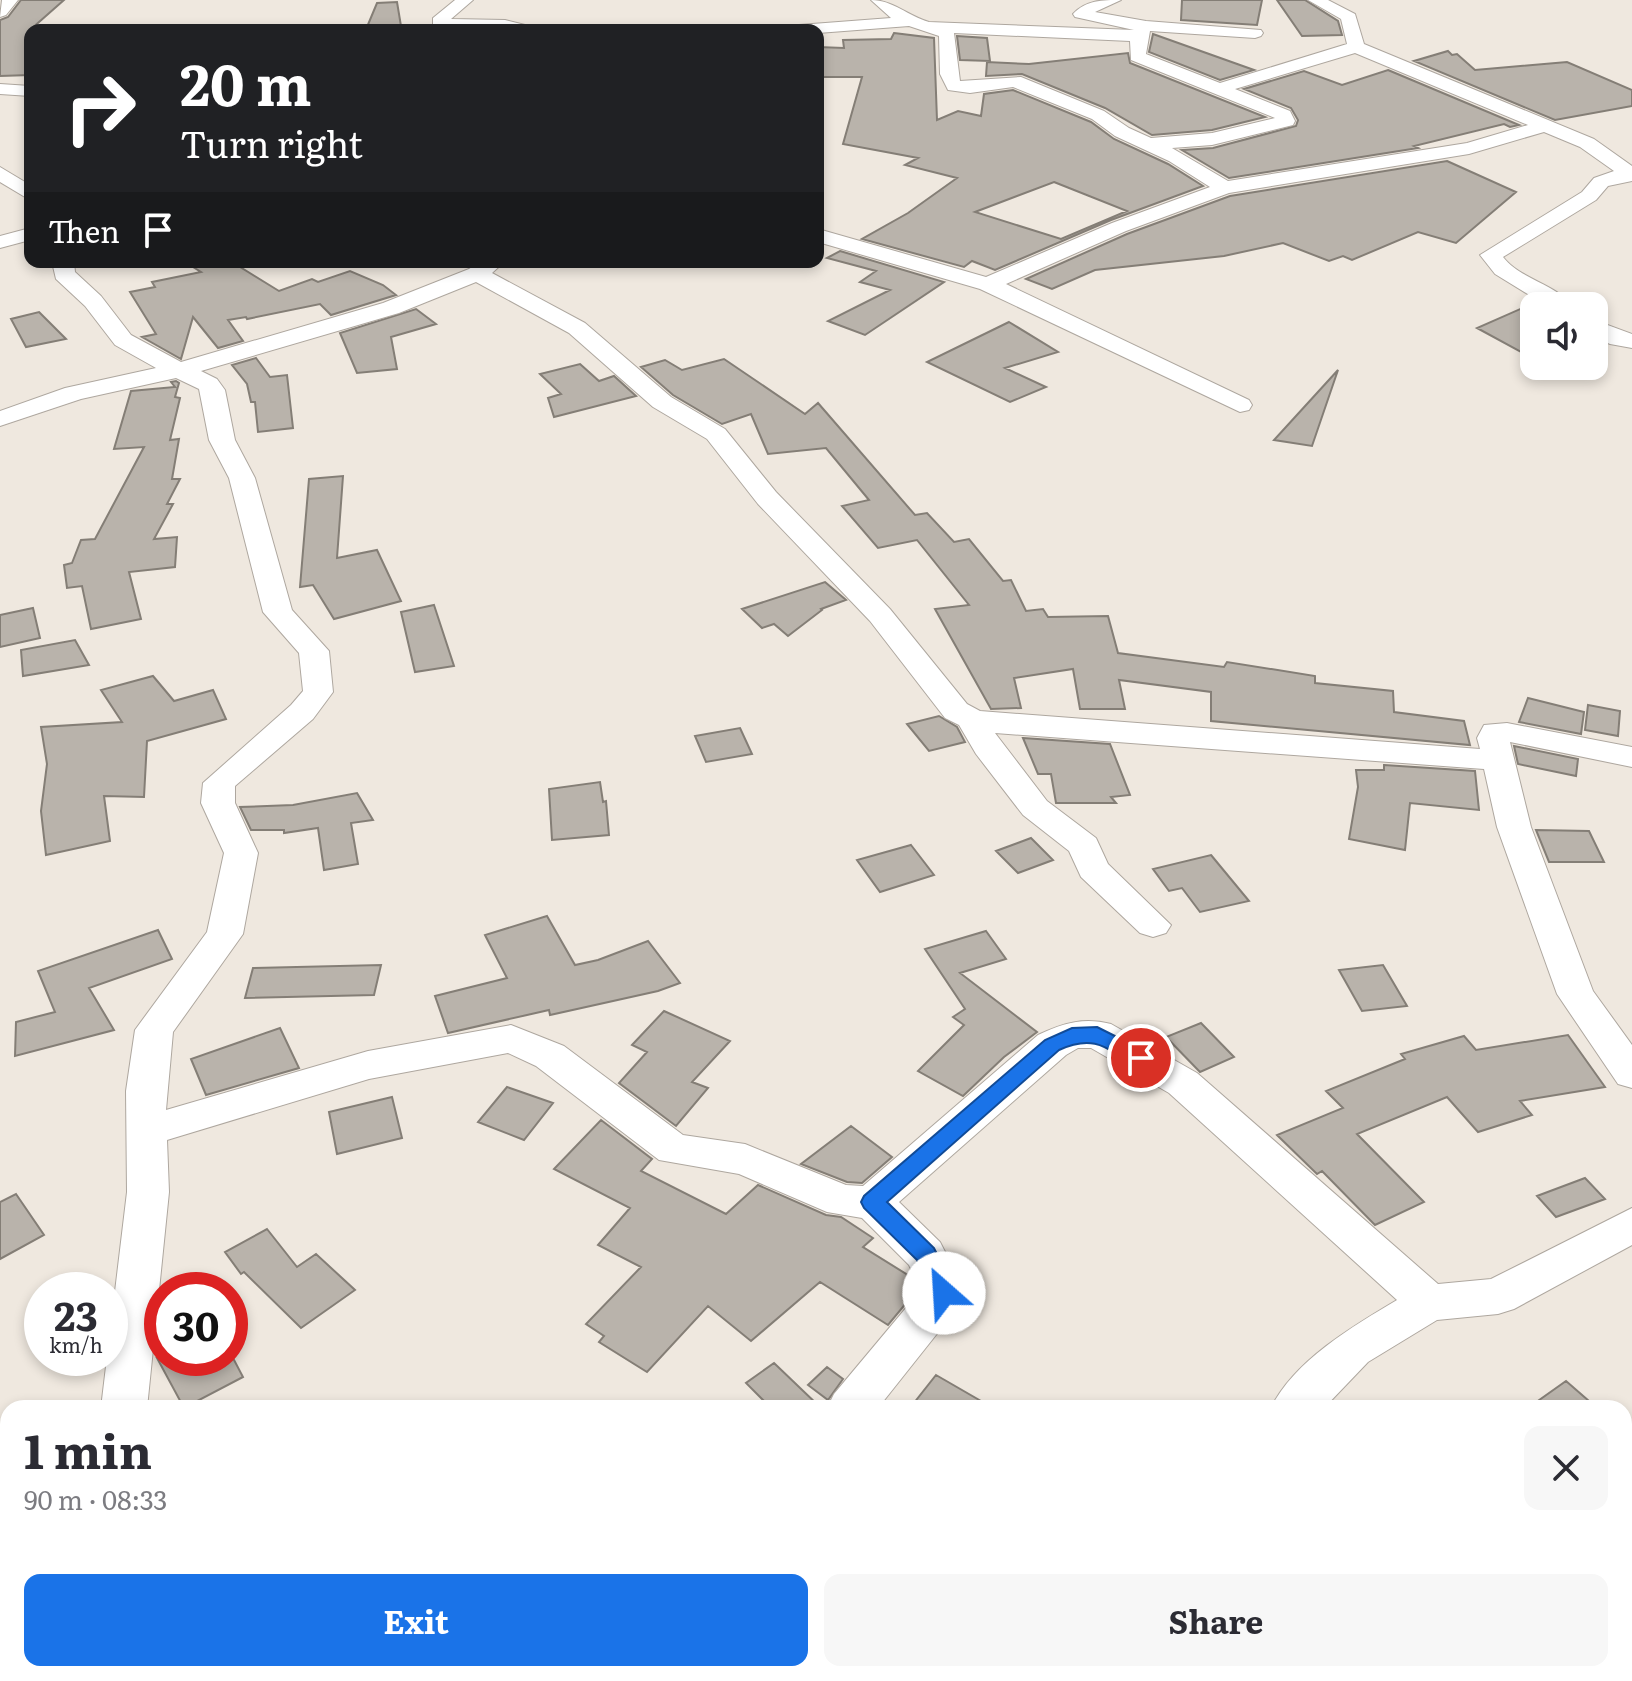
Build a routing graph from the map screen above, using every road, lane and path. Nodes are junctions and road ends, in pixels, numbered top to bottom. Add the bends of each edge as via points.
1 (10, 0) edge
2 (465, 0) edge
3 (879, 0) edge
4 (1113, 0) edge
5 (1316, 0) edge
6 (0, 12) edge
7 (906, 22) junction
8 (449, 24) edge
9 (449, 24) edge
10 (502, 24) edge
11 (930, 27) junction
12 (824, 28) edge
13 (1142, 30) junction
14 (1255, 33) dead end
15 (1356, 47) junction
16 (1221, 88) junction
17 (0, 89) edge
18 (24, 91) edge
19 (1544, 126) junction
20 (1148, 144) junction
21 (0, 173) edge
22 (1630, 174) edge
23 (1225, 188) junction
24 (24, 190) edge
25 (24, 236) edge
26 (824, 237) edge
27 (0, 242) edge
28 (64, 268) edge
29 (485, 268) edge
30 (988, 284) junction
31 (1544, 292) edge
32 (1608, 334) edge
33 (1632, 341) edge
34 (180, 370) junction
35 (1240, 405) dead end
36 (0, 419) edge
37 (971, 719) junction
38 (1632, 757) edge
39 (1497, 760) junction
40 (1153, 925) dead end
41 (1632, 1074) edge
42 (147, 1131) junction
43 (872, 1202) junction
44 (1632, 1225) edge
45 (1429, 1303) junction
46 (125, 1400) edge
47 (857, 1400) edge
48 (1302, 1400) edge

1 - 6 street
2 - 8 street via 439,21
3 - 7 street
4 - 13 street via 1081,14
5 - 15 street via 1349,17
7 - 11 street
7 - 12 street
9 - 10 street
11 - 13 street
11 - 20 street via 946,33 951,45 948,68 954,86 1015,81 1098,115
13 - 14 street
13 - 16 street via 1137,56
15 - 16 street
15 - 19 street
16 - 20 street via 1284,115 1286,121 1212,139
17 - 18 street
19 - 22 street via 1587,143
19 - 23 street via 1455,151
20 - 23 street
21 - 24 street
22 - 31 street via 1601,182 1589,196 1491,255 1509,275
23 - 30 street
25 - 27 street
26 - 30 street
28 - 34 street via 123,340
29 - 34 street via 391,308
29 - 37 street via 577,328 662,402 716,434 767,498 880,615 956,711
30 - 35 street
32 - 33 street
34 - 36 street via 74,393
34 - 42 street via 213,390 222,440 242,478 278,612 314,651 318,692 219,783 218,803 241,853 225,934 154,1030
37 - 39 street
37 - 40 street via 1035,808 1084,846 1093,869
38 - 39 street via 1495,732
39 - 41 street via 1514,827 1576,994
42 - 43 street via 368,1065 511,1039 550,1056 673,1149 745,1159 842,1201
42 - 46 street via 148,1192
43 - 45 street via 1052,1045 1072,1035 1097,1034 1183,1083
43 - 47 street via 925,1254 944,1293
44 - 45 street via 1498,1296
45 - 48 street via 1352,1349

